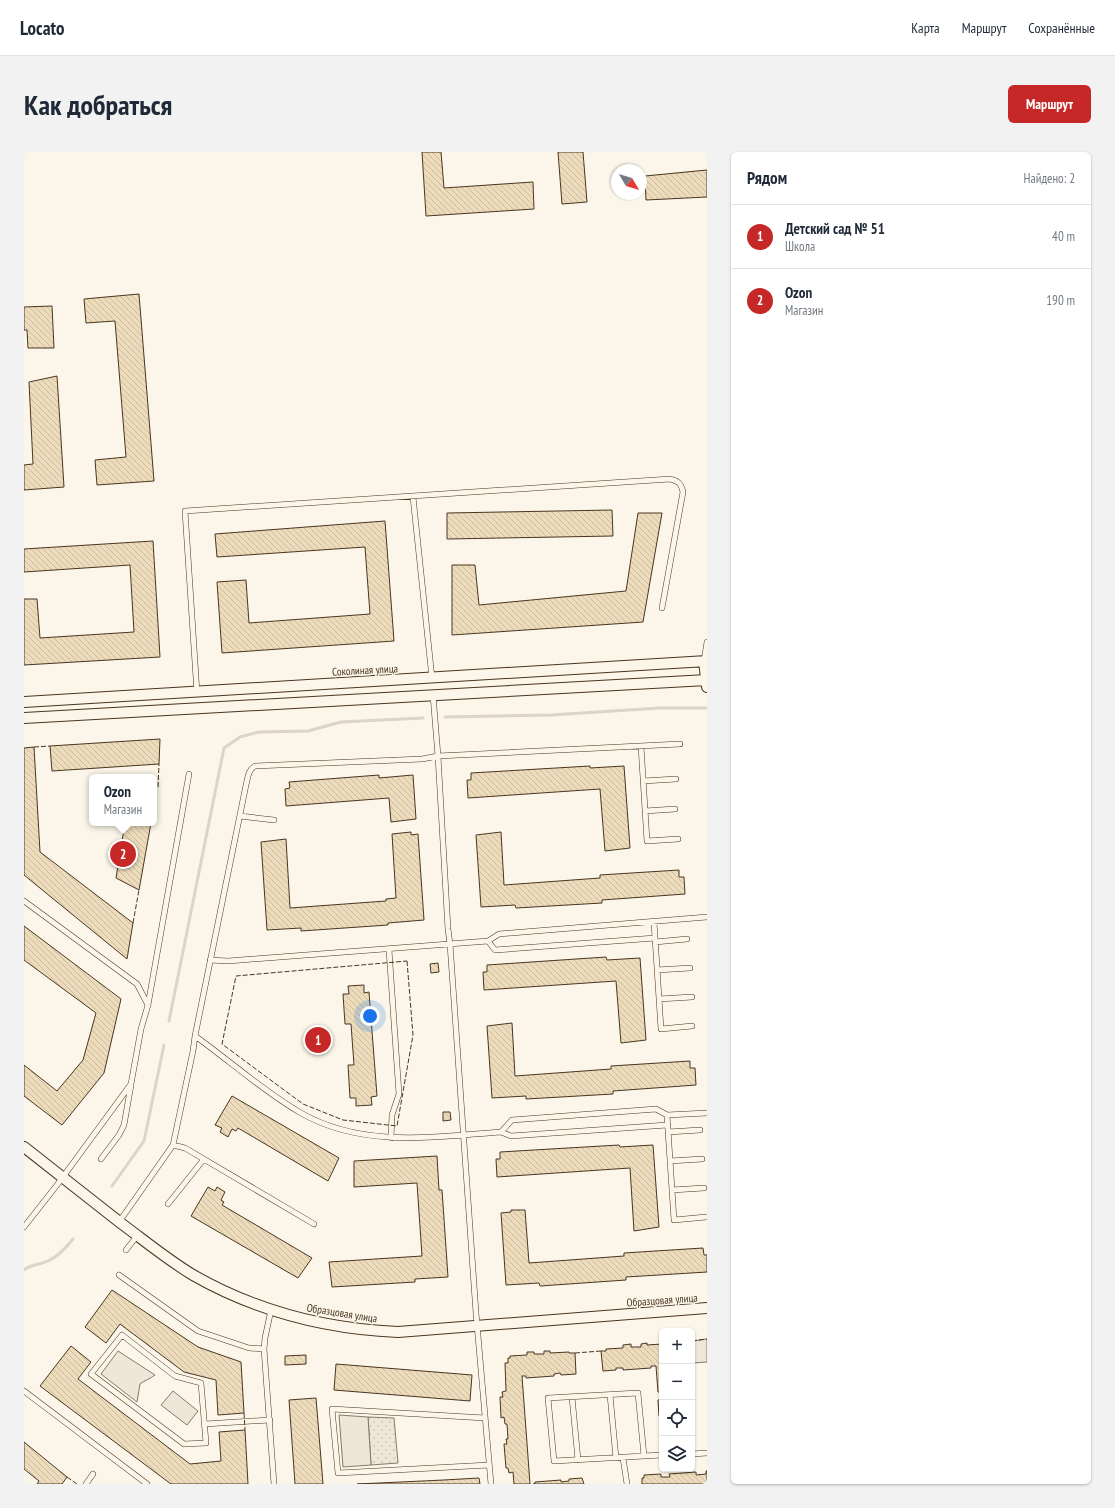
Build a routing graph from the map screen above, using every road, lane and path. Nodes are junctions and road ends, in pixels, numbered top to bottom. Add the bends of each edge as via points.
1 (413, 497) junction
2 (662, 608) dead end
3 (707, 642) edge
4 (706, 661) edge
5 (432, 678) junction
6 (707, 680) edge
7 (707, 687) edge
8 (197, 693) junction
9 (433, 695) junction
10 (24, 702) edge
11 (24, 718) edge
12 (680, 744) dead end
13 (641, 746) junction
14 (438, 756) junction
15 (189, 774) dead end
16 (676, 779) dead end
17 (643, 781) junction
18 (675, 809) dead end
19 (645, 811) junction
20 (240, 816) junction
21 (274, 820) dead end
22 (678, 839) dead end
23 (24, 901) edge
24 (707, 917) edge
25 (654, 922) junction
26 (687, 939) dead end
27 (655, 940) junction
28 (488, 941) junction
29 (450, 944) junction
30 (389, 950) junction
31 (210, 960) junction
32 (690, 968) dead end
33 (657, 970) junction
34 (692, 997) dead end
35 (659, 1000) junction
36 (148, 1005) junction
37 (692, 1026) dead end
38 (195, 1036) junction
39 (131, 1084) junction
40 (707, 1113) edge
41 (667, 1115) junction
42 (668, 1125) junction
43 (700, 1130) dead end
44 (501, 1132) junction
45 (668, 1132) junction
46 (463, 1135) junction
47 (391, 1138) junction
48 (173, 1145) junction
49 (24, 1147) edge
50 (204, 1159) junction
51 (702, 1159) dead end
52 (101, 1160) dead end
53 (670, 1161) junction
54 (62, 1177) junction
55 (704, 1188) dead end
56 (672, 1190) junction
57 (168, 1204) dead end
58 (706, 1218) dead end
59 (119, 1222) junction
60 (314, 1224) dead end
61 (24, 1227) edge
62 (137, 1236) junction
63 (126, 1250) dead end
64 (119, 1275) dead end
65 (707, 1308) edge
66 (271, 1310) junction
67 (477, 1326) junction
68 (264, 1349) junction
69 (24, 1391) edge
70 (610, 1395) junction
71 (572, 1397) junction
72 (485, 1418) junction
73 (270, 1420) junction
74 (204, 1424) junction
75 (707, 1453) edge
76 (695, 1454) edge
77 (659, 1455) edge
78 (644, 1456) junction
79 (616, 1458) junction
80 (623, 1458) junction
81 (578, 1460) junction
82 (489, 1465) junction
83 (93, 1474) dead end
84 (86, 1484) edge
85 (147, 1484) edge
86 (274, 1484) edge
87 (490, 1484) edge
88 (627, 1484) edge

1 - 2 lane via 670,479 678,481 683,492
1 - 5 lane
1 - 8 lane via 185,511
3 - 4 lane
4 - 5 street, Соколиная улица
4 - 6 street
5 - 8 street, Соколиная улица
5 - 9 street
6 - 7 street
6 - 9 street
8 - 10 street, Соколиная улица
9 - 11 street
9 - 14 lane
12 - 13 lane
13 - 14 lane
13 - 17 lane
14 - 20 lane via 422,759 255,766 249,771
14 - 29 lane
15 - 36 lane
16 - 17 lane
17 - 19 lane
18 - 19 lane
19 - 22 lane via 647,841
20 - 21 lane
20 - 31 lane
23 - 36 lane via 137,984
24 - 25 lane
25 - 27 lane
25 - 28 lane via 499,934
26 - 27 lane
27 - 28 lane via 495,950
27 - 33 lane
28 - 29 lane
29 - 30 lane
29 - 46 lane
30 - 31 lane via 228,961
30 - 47 lane via 399,1094 392,1115
31 - 38 lane
32 - 33 lane
33 - 35 lane
34 - 35 lane
35 - 37 lane via 661,1028
36 - 39 lane
38 - 47 lane via 270,1093 301,1113 334,1128
38 - 48 lane
39 - 52 lane via 124,1125
39 - 54 lane
40 - 41 lane
41 - 42 lane
41 - 44 lane via 656,1109 512,1120
42 - 44 lane via 511,1136
42 - 45 lane
43 - 45 lane
44 - 46 lane
45 - 53 lane
46 - 47 lane
46 - 67 lane
48 - 50 lane via 185,1148
48 - 59 lane
49 - 54 street, Образцовая улица
50 - 57 lane
50 - 60 lane
51 - 53 lane
53 - 56 lane
54 - 59 street, Образцовая улица
54 - 61 lane
55 - 56 lane
56 - 58 lane via 674,1220
59 - 62 street, Образцовая улица
62 - 63 lane
62 - 66 street, Образцовая улица via 194,1275 224,1291
64 - 68 lane via 198,1331 249,1348
65 - 67 street, Образцовая улица
66 - 67 street, Образцовая улица via 322,1324 373,1331 423,1331
66 - 68 lane
67 - 72 lane
68 - 73 lane
69 - 85 lane
70 - 71 lane
70 - 78 lane via 638,1393
70 - 79 lane
71 - 81 lane
71 - 81 lane via 548,1398 553,1454 554,1461
72 - 82 lane
72 - 82 lane via 332,1409 338,1473
73 - 74 lane
73 - 86 lane
74 - 74 lane via 201,1383 175,1376 122,1335 91,1374 184,1444 206,1442
75 - 76 lane
77 - 78 lane
78 - 80 lane
79 - 80 lane
79 - 81 lane
80 - 88 lane
82 - 87 lane
83 - 84 lane

